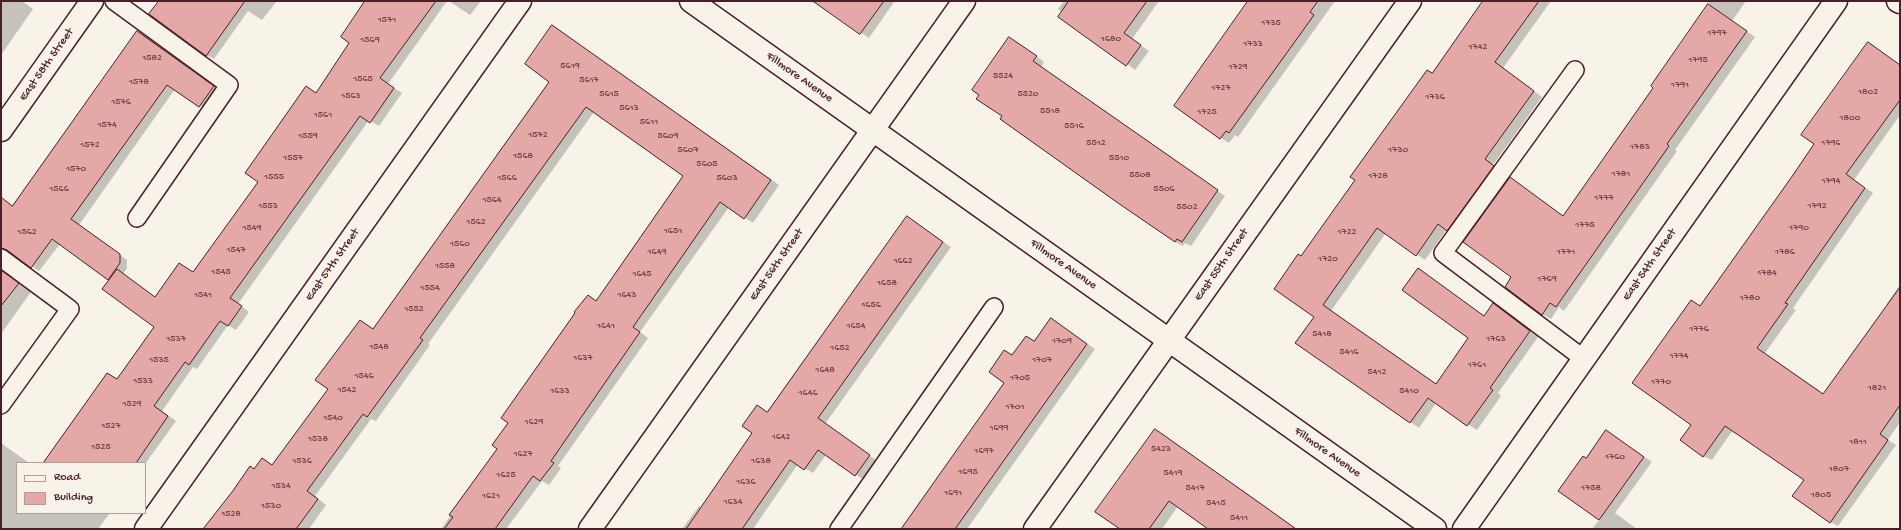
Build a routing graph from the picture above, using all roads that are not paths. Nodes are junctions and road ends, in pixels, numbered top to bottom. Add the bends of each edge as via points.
1 (92, 1) edge
2 (114, 1) edge
3 (520, 1) edge
4 (691, 1) edge
5 (964, 1) edge
6 (1410, 1) edge
7 (1836, 1) edge
8 (1575, 70) dead end
9 (1, 130) edge
10 (873, 130) junction
11 (136, 218) dead end
12 (1, 258) edge
13 (994, 307) dead end
14 (1169, 340) junction
15 (1584, 359) junction
16 (1, 405) edge
17 (146, 529) edge
18 (590, 529) edge
19 (839, 529) edge
20 (1035, 529) edge
21 (1435, 529) edge
22 (1464, 529) edge

1 - 9 street, East 58th Street
2 - 11 lane via 229,85
3 - 17 street, East 57th Street
4 - 10 street, Fillmore Avenue
5 - 10 street, East 56th Street
6 - 14 street, East 55th Street
7 - 15 street, East 54th Street
8 - 15 lane via 1443,253
10 - 14 street, Fillmore Avenue
10 - 18 street, East 56th Street
12 - 16 lane via 70,309
13 - 19 lane
14 - 20 street, East 55th Street
14 - 21 street, Fillmore Avenue
15 - 22 street, East 54th Street

